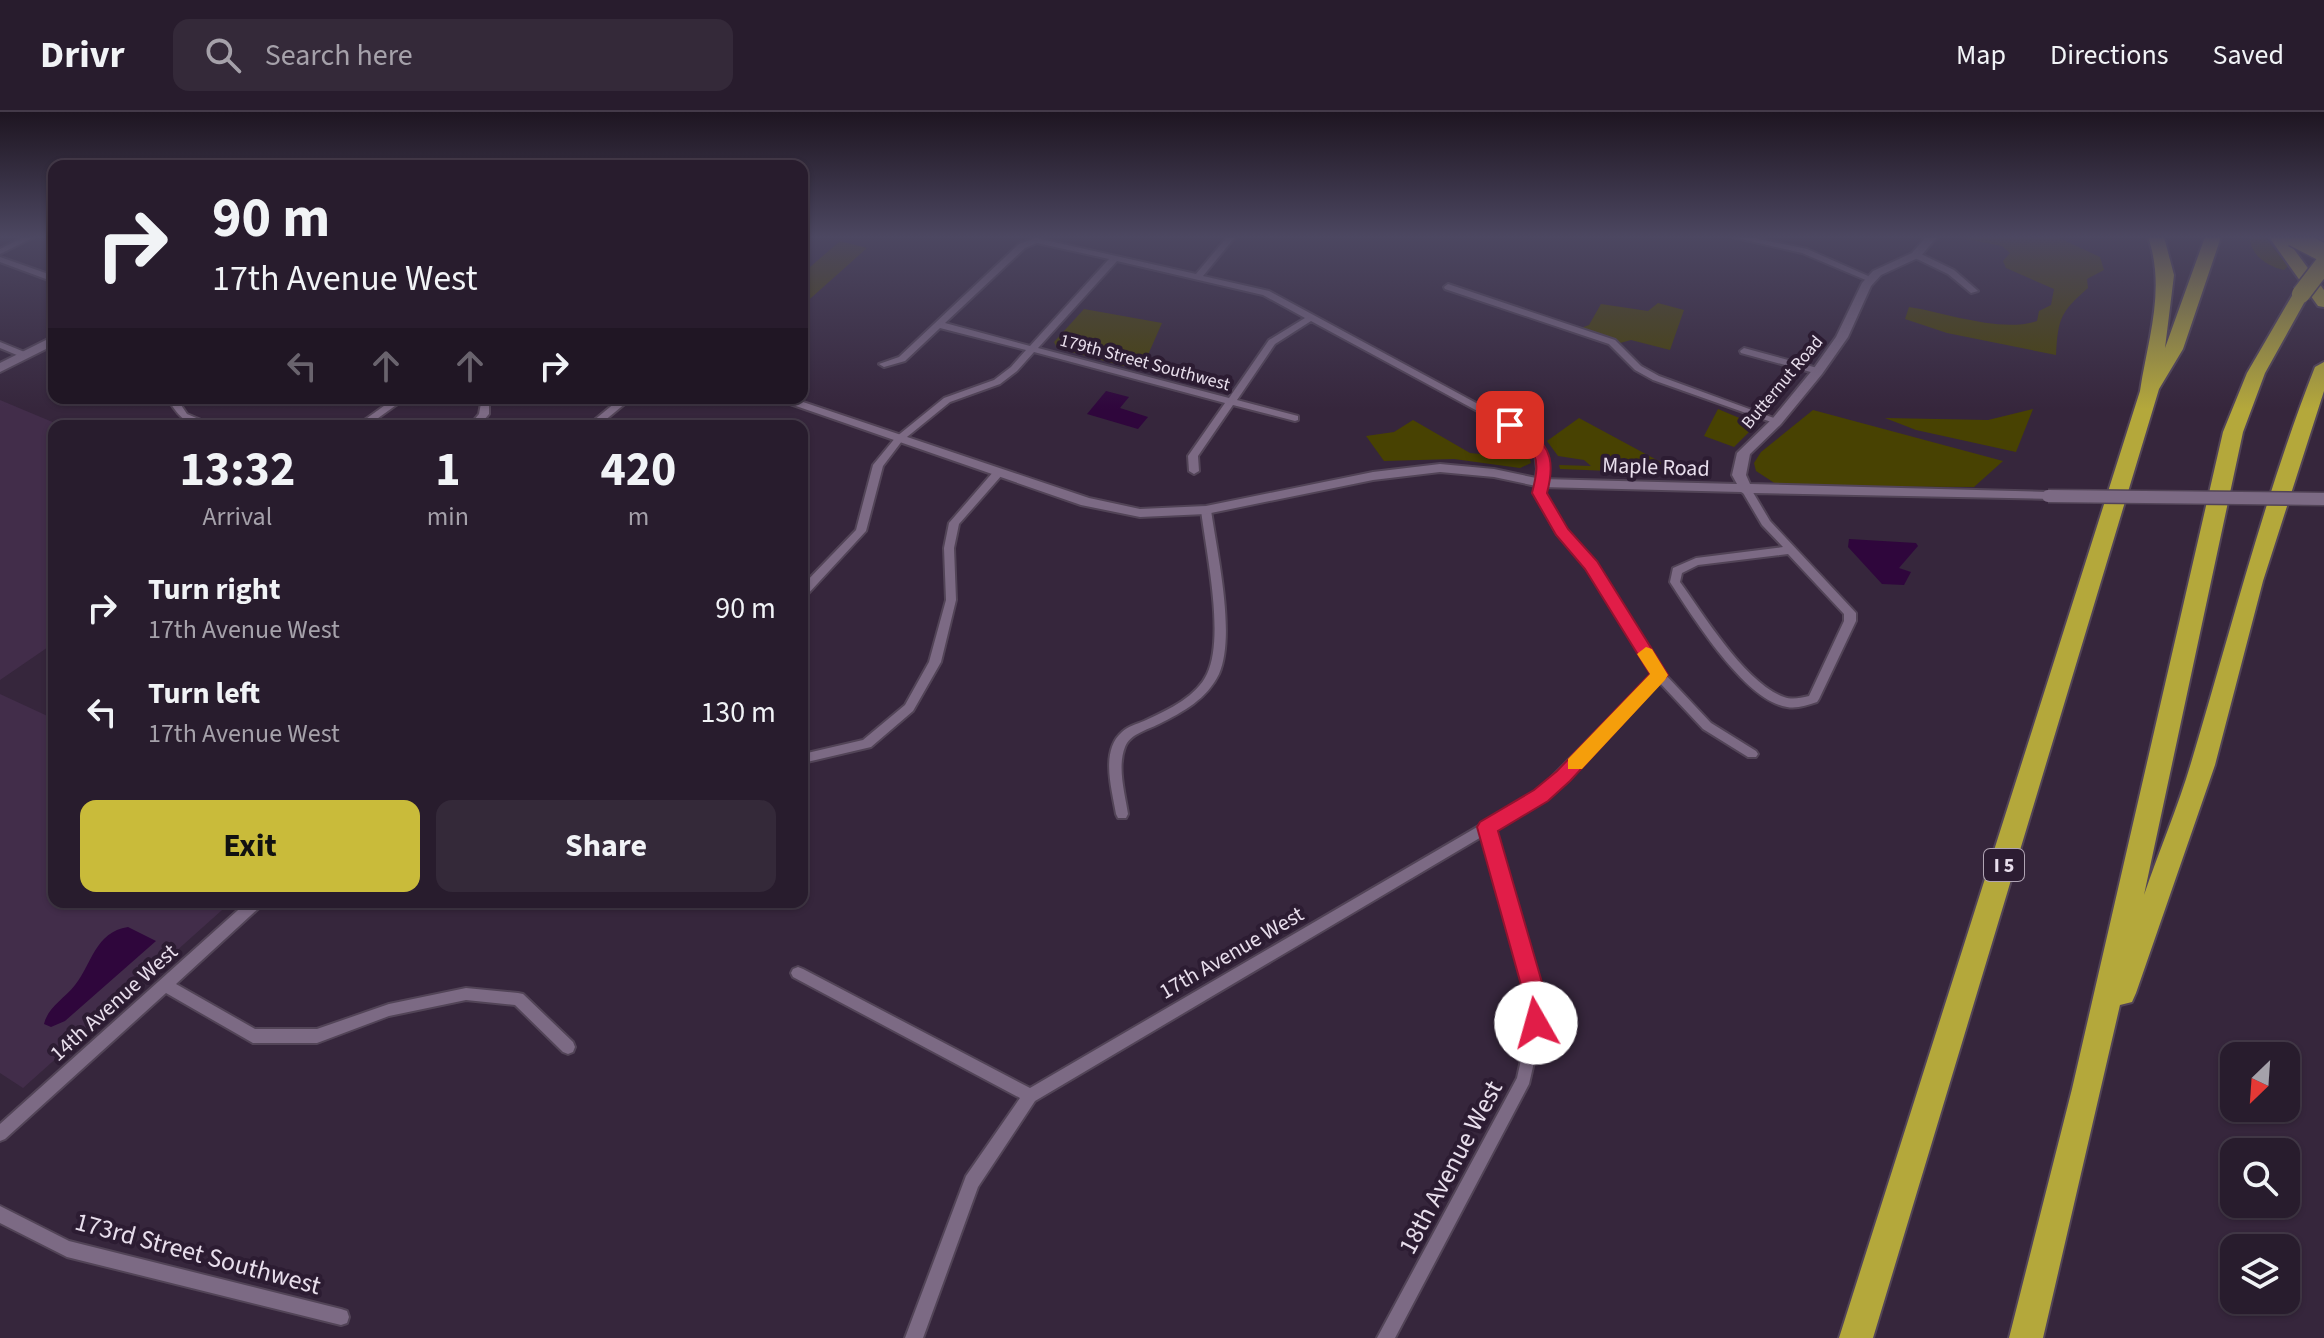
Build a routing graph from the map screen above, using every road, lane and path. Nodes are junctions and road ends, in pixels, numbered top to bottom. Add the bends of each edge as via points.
1 (973, 294) edge
2 (1082, 294) edge
3 (1268, 294) edge
4 (1470, 294) edge
5 (1863, 294) edge
6 (2166, 294) edge
7 (2193, 294) edge
8 (2301, 294) edge
9 (1312, 317) junction
10 (941, 325) junction
11 (48, 343) edge
12 (0, 345) edge
13 (1032, 349) junction
14 (1744, 351) dead end
15 (24, 355) junction
16 (884, 364) dead end
17 (2324, 367) edge
18 (0, 368) edge
19 (1818, 371) junction
20 (2149, 391) junction
21 (1230, 401) junction
22 (176, 404) edge
23 (392, 404) edge
24 (620, 404) edge
25 (797, 404) edge
26 (1295, 418) dead end
27 (194, 420) edge
28 (370, 420) edge
29 (600, 420) edge
30 (1777, 421) junction
31 (899, 439) junction
32 (1194, 471) dead end
33 (998, 473) junction
34 (1541, 483) junction
35 (1747, 491) junction
36 (2324, 499) edge
37 (1206, 510) junction
38 (1789, 550) junction
39 (808, 587) edge
40 (1659, 675) junction
41 (1752, 754) dead end
42 (808, 757) edge
43 (1122, 814) dead end
44 (1487, 827) junction
45 (249, 908) edge
46 (798, 973) dead end
47 (165, 985) junction
48 (568, 1047) dead end
49 (2087, 1089) junction
50 (1030, 1096) junction
51 (0, 1134) edge
52 (0, 1214) edge
53 (341, 1317) dead end
54 (914, 1338) edge
55 (1386, 1338) edge
56 (1856, 1338) edge
57 (2026, 1338) edge

1 - 10 street
2 - 13 street
3 - 9 street
4 - 30 street via 1596,336 1656,378
5 - 19 street, Butternut Road
6 - 20 highway
7 - 20 highway, I 5 via 2174,349
8 - 49 highway, bridge via 2256,373 2233,432
9 - 21 street via 1272,342
9 - 34 street via 1534,441 1544,456
10 - 13 street, 179th Street Southwest
10 - 16 street via 902,359
11 - 15 main road
12 - 15 street
13 - 21 street, 179th Street Southwest
13 - 31 street via 997,382 947,400
14 - 19 street
15 - 18 main road
17 - 49 highway via 2252,581 2203,765
19 - 30 street, Butternut Road
20 - 56 highway, I 5
21 - 26 street, 179th Street Southwest
21 - 32 street via 1193,456
22 - 27 street via 183,416
23 - 28 street
24 - 29 street
25 - 31 street, Maple Road
30 - 35 street, Butternut Road via 1740,462 1739,475
31 - 33 street, Maple Road
31 - 39 street via 878,465 861,531
33 - 37 street, Maple Road via 1115,509 1159,514
33 - 42 street via 954,523 949,548 951,600 935,662 909,708 867,744
34 - 35 street, Maple Road
34 - 37 street, Maple Road via 1440,468
34 - 40 street via 1539,493 1561,532 1591,565
35 - 36 street, Maple Road, bridge
35 - 38 street
37 - 43 street via 1218,660 1203,690 1188,704 1125,736 1118,751
38 - 38 street via 1850,613 1850,621 1813,699 1784,702 1765,692 1735,661 1675,582 1677,571 1696,562
40 - 41 street via 1707,726
40 - 44 street, 17th Avenue West via 1564,776
44 - 50 street, 17th Avenue West
44 - 55 street, 18th Avenue West via 1539,1010 1524,1079
45 - 47 street, 14th Avenue West
46 - 50 street
47 - 48 street via 253,1036 317,1036 389,1010 466,994 518,999
47 - 51 street, 14th Avenue West
49 - 57 highway
50 - 54 street, 17th Avenue West via 972,1182
52 - 53 street, 173rd Street Southwest via 67,1249

